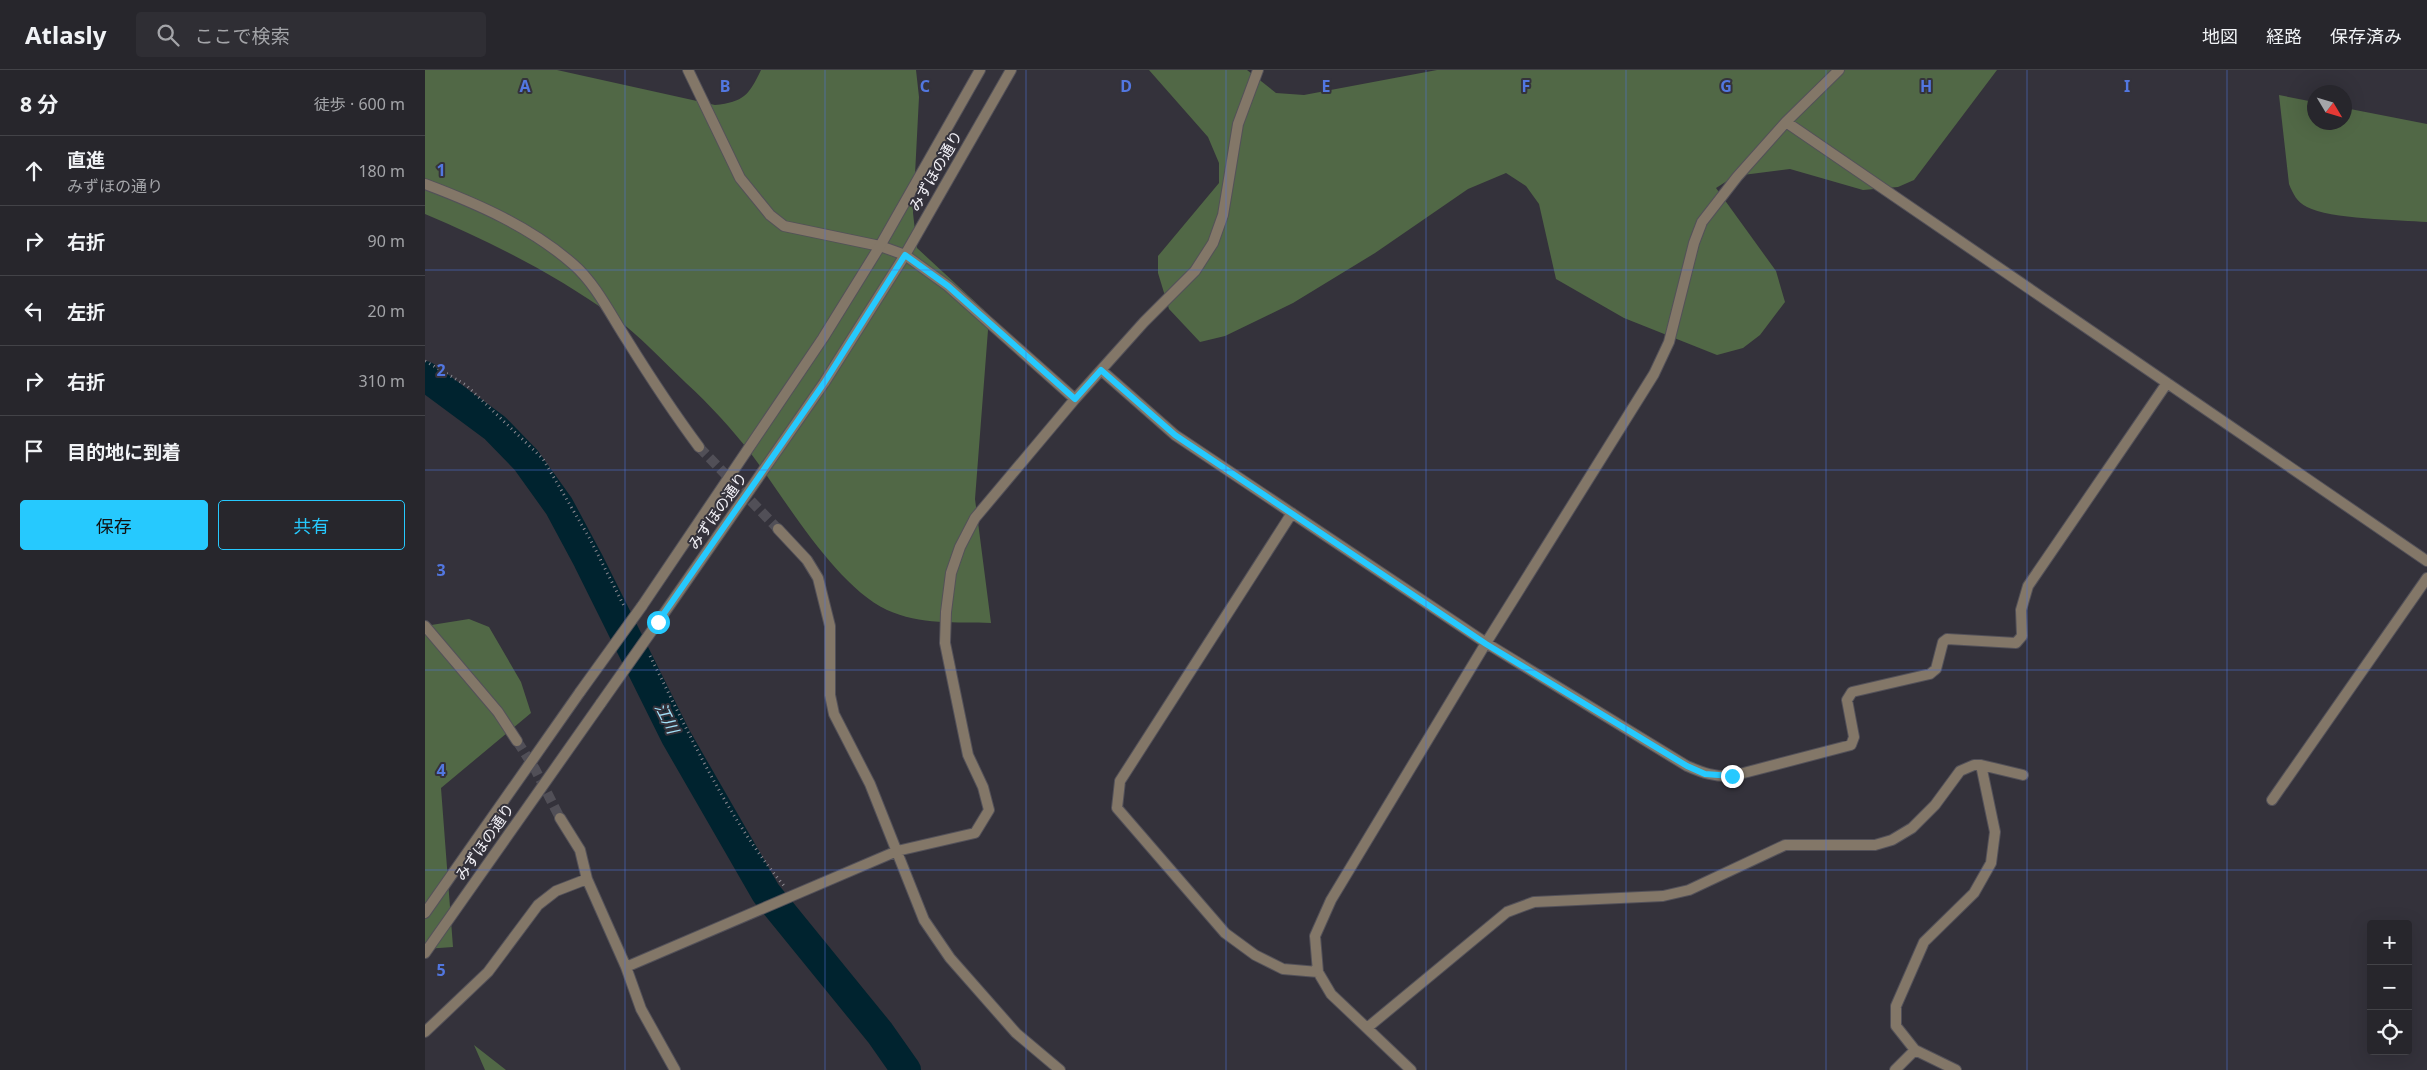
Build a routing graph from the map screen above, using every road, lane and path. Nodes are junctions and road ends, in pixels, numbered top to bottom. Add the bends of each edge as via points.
1 (689, 70) edge
2 (980, 70) edge
3 (1011, 70) edge
4 (1258, 70) edge
5 (1839, 70) edge
6 (1786, 122) junction
7 (425, 184) edge
8 (880, 246) junction
9 (905, 255) junction
10 (1101, 370) junction
11 (2167, 384) junction
12 (1075, 399) junction
13 (699, 447) tunnel mouth
14 (1292, 513) junction
15 (778, 529) tunnel mouth
16 (2427, 561) edge
17 (2427, 578) edge
18 (425, 626) edge
19 (1486, 644) junction
20 (517, 741) tunnel mouth
21 (1981, 765) junction
22 (2023, 775) dead end
23 (2271, 800) dead end
24 (560, 818) tunnel mouth
25 (897, 852) junction
26 (587, 879) junction
27 (425, 913) edge
28 (425, 953) edge
29 (626, 967) junction
30 (1318, 972) junction
31 (1367, 1028) junction
32 (425, 1032) edge
33 (1915, 1050) junction
34 (675, 1070) edge
35 (1060, 1070) edge
36 (1411, 1070) edge
37 (1895, 1070) edge
38 (1956, 1070) edge

1 - 8 street via 740,178 770,215 784,226
2 - 8 street, みずほの通り
3 - 9 street, みずほの通り
4 - 10 street via 1238,124 1223,215 1213,242 1195,270
5 - 6 street
6 - 11 street
6 - 19 street via 1702,222 1669,342 1654,374
7 - 13 street via 467,200 531,232 576,266
8 - 9 street
8 - 27 street, みずほの通り, bridge via 823,338 642,606
9 - 12 street via 948,286
9 - 28 street, みずほの通り, bridge via 824,383
10 - 12 street
10 - 14 street via 1175,435
11 - 16 street
11 - 19 street via 2028,586 2021,610 2022,636 2016,643 1947,639 1943,642 1936,669 1930,674 1852,692 1847,700 1854,737 1851,745 1732,776 1705,774
12 - 25 street via 975,518 960,546 951,573 945,643 968,755 983,787 989,810 975,833
14 - 19 street
14 - 30 street via 1120,782 1117,808 1225,934 1283,968
15 - 25 street via 807,560 818,578 830,626 833,714 870,784
17 - 23 street
18 - 20 street via 499,712
19 - 30 street via 1331,900 1315,936
21 - 22 street
21 - 31 street via 1959,771 1935,805 1912,828 1892,840 1875,845 1785,845 1689,890 1663,896 1534,902 1507,912
21 - 33 street via 1995,832 1991,863 1974,893 1924,942 1897,1000 1896,1026
24 - 26 street via 580,850
25 - 29 street
25 - 35 street via 924,920 950,958 1016,1033
26 - 29 street
26 - 32 street via 556,891 538,905 488,972
29 - 34 street via 641,1009
30 - 31 street via 1331,994
31 - 36 street
33 - 37 street
33 - 38 street

